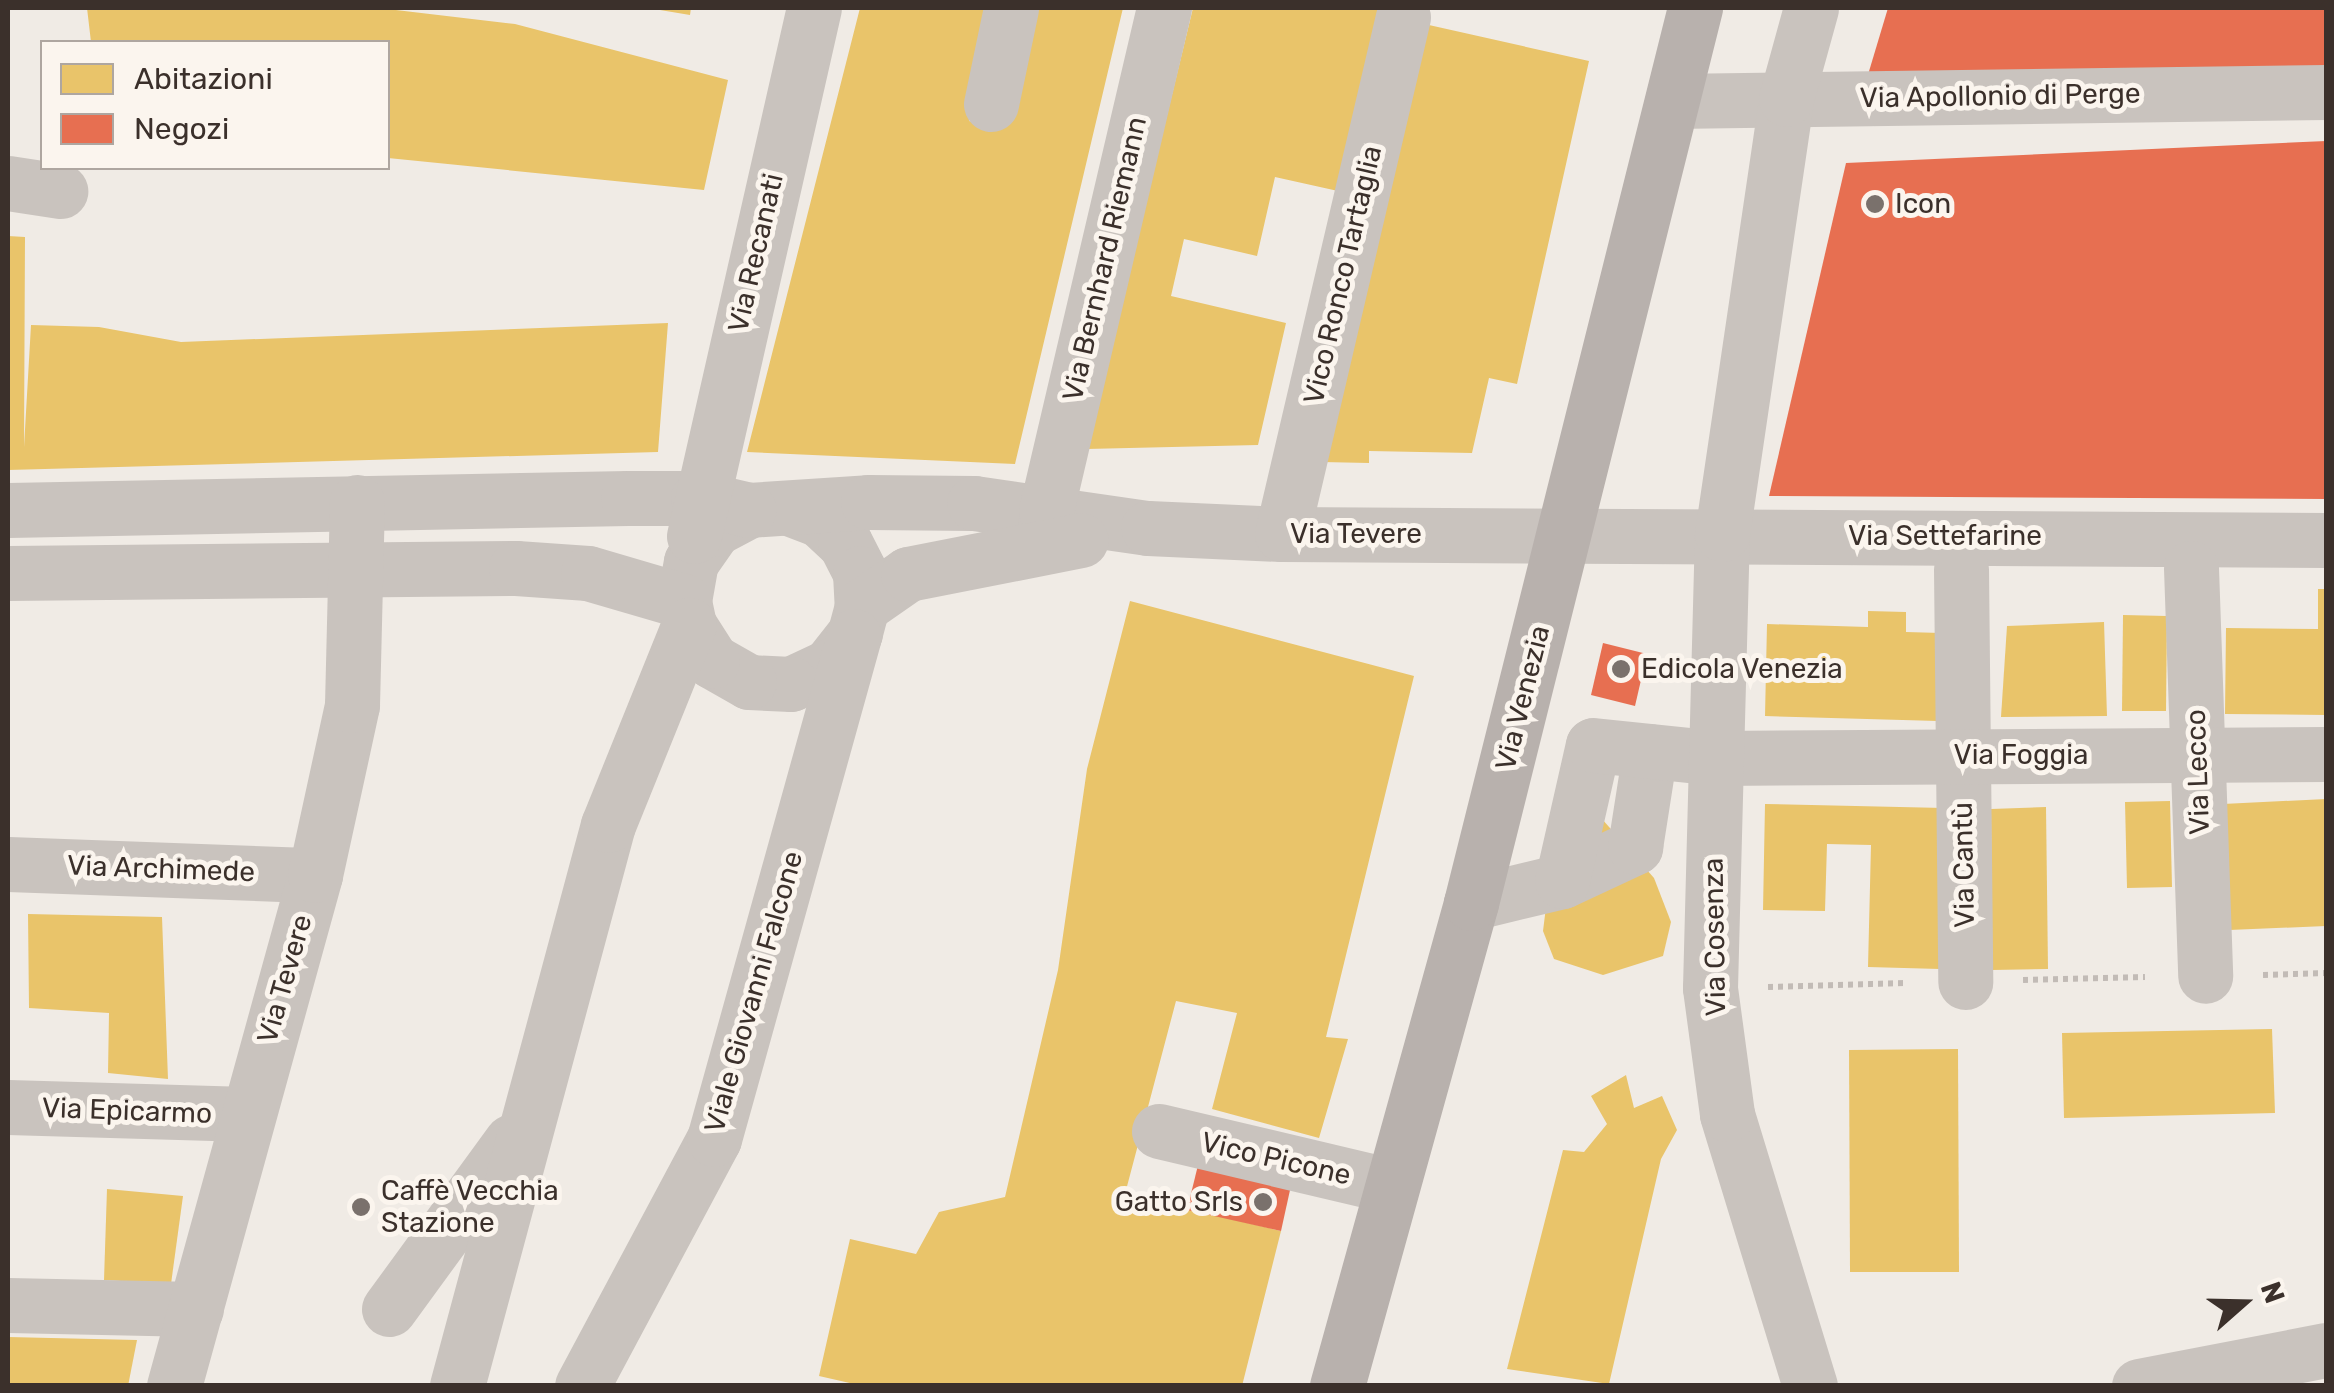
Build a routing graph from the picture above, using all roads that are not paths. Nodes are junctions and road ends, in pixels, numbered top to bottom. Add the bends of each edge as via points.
1 (814, 8) edge
2 (1011, 8) edge
3 (1164, 8) edge
4 (1695, 8) edge
5 (1810, 8) edge
6 (1403, 17) dead end
7 (2326, 92) edge
8 (1786, 99) junction
9 (1673, 101) junction
10 (991, 104) dead end
11 (357, 502) junction
12 (745, 505) junction
13 (8, 510) edge
14 (1046, 528) junction
15 (1282, 534) junction
16 (1564, 534) junction
17 (1722, 534) junction
18 (2326, 540) edge
19 (360, 565) junction
20 (2191, 568) dead end
21 (1961, 569) dead end
22 (8, 573) edge
23 (688, 596) junction
24 (859, 620) junction
25 (2197, 754) junction
26 (2326, 754) edge
27 (1963, 756) junction
28 (1716, 758) junction
29 (8, 864) edge
30 (315, 875) junction
31 (1471, 903) junction
32 (2204, 976) dead end
33 (1966, 982) dead end
34 (8, 1107) edge
35 (247, 1114) junction
36 (530, 1116) junction
37 (1159, 1131) dead end
38 (1392, 1186) junction
39 (8, 1305) edge
40 (196, 1309) junction
41 (389, 1309) dead end
42 (2326, 1350) edge
43 (174, 1386) edge
44 (457, 1386) edge
45 (582, 1386) edge
46 (1336, 1386) edge
47 (1810, 1386) edge
48 (2139, 1386) edge

1 - 12 street, Via Recanati
2 - 10 street
3 - 14 street, Via Bernhard Riemann
4 - 9 main road, Via Venezia
5 - 8 street
6 - 15 street, Vico Ronco Tartaglia
7 - 8 street, Via Apollonio di Perge
8 - 9 street, Via Apollonio di Perge
8 - 17 street
9 - 16 main road, Via Venezia
11 - 12 street
11 - 13 street
11 - 19 street, Via Tevere
12 - 14 street, Via Tevere via 938,502
12 - 23 street
12 - 24 street via 820,520 845,543 860,573
14 - 15 street, Via Tevere
14 - 24 street via 908,574
15 - 16 street, Via Tevere
16 - 17 street, Via Settefarine
16 - 31 main road, Via Venezia
17 - 18 street, Via Settefarine
17 - 28 street, Via Cosenza
19 - 22 street
19 - 23 street via 588,574
19 - 30 street, Via Tevere via 352,705
20 - 25 street, Via Lecco
21 - 27 street, Via Cantù
23 - 24 street via 712,661 763,683 791,684 829,666
23 - 36 street via 608,825
24 - 45 street, Viale Giovanni Falcone via 714,1139
25 - 26 street, Via Foggia
25 - 27 street, Via Foggia
25 - 32 street, Via Lecco
27 - 28 street, Via Foggia
27 - 33 street, Via Cantù
28 - 31 street, Via Foggia via 1592,744 1562,881
28 - 47 street, Via Cosenza via 1710,988 1727,1114
29 - 30 street, Via Archimede
30 - 35 street, Via Tevere
31 - 38 main road, Via Venezia
34 - 35 street, Via Epicarmo
35 - 40 street, Via Tevere
36 - 41 street
36 - 44 street
37 - 38 street, Vico Picone
38 - 46 main road, Via Venezia
39 - 40 street
40 - 43 street, Via Tevere
42 - 48 street

